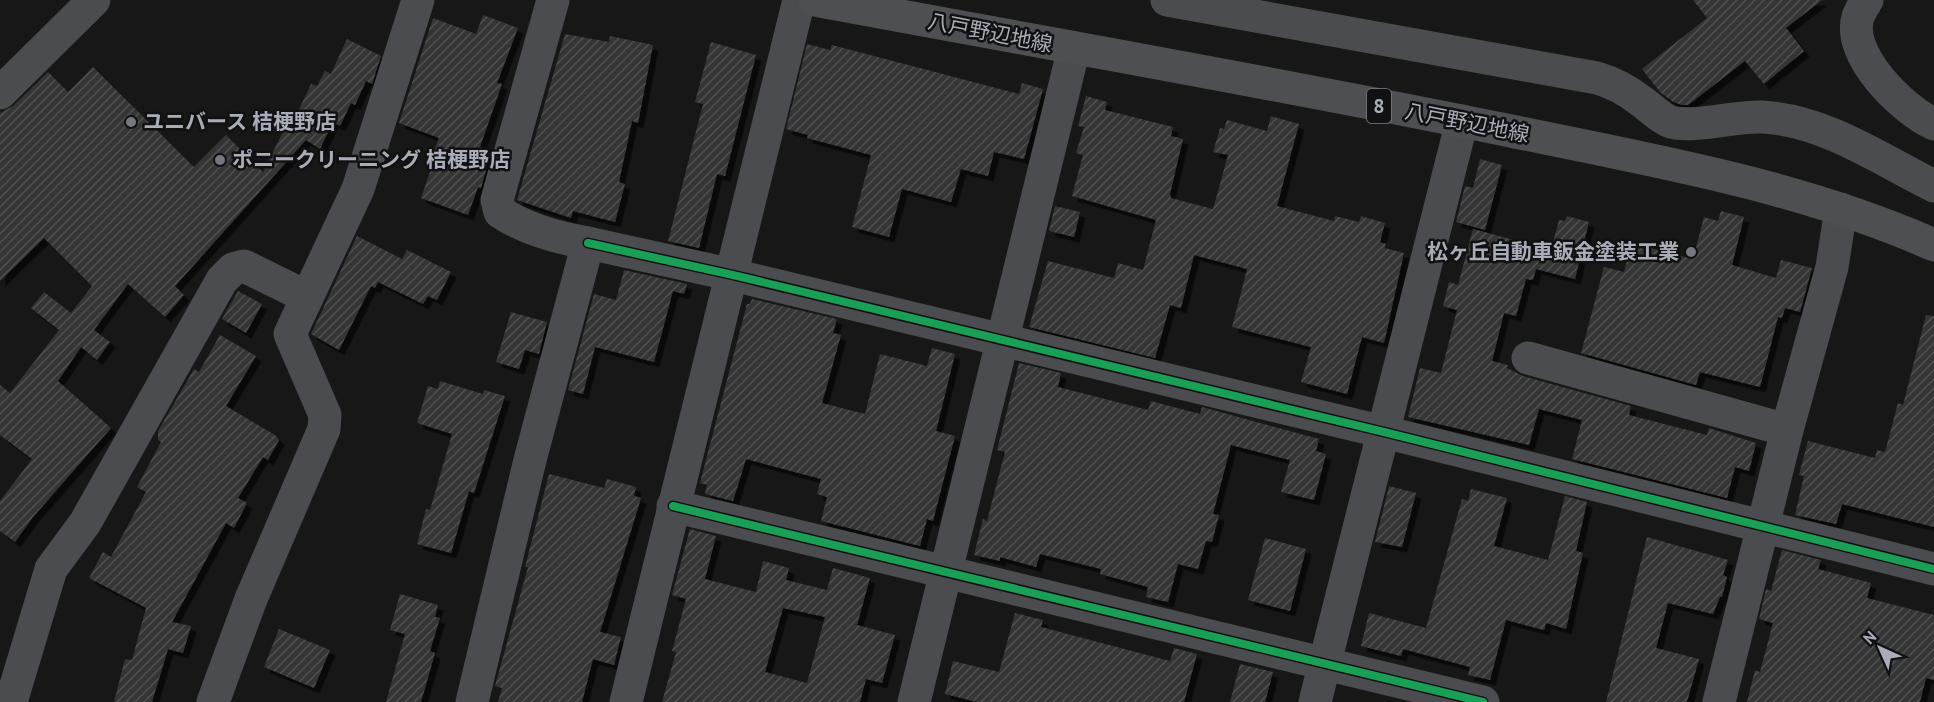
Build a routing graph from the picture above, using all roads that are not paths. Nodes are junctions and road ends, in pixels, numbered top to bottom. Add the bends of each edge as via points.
1 (94, 0) edge
2 (418, 0) edge
3 (553, 0) edge
4 (799, 0) edge
5 (815, 0) edge
6 (1167, 0) edge
7 (1867, 0) edge
8 (1074, 48) junction
9 (0, 93) edge
10 (1462, 121) junction
11 (1934, 124) edge
12 (1934, 186) edge
13 (1841, 209) junction
14 (588, 243) junction
15 (1934, 246) edge
16 (733, 275) junction
17 (305, 296) junction
18 (1002, 342) junction
19 (1528, 358) dead end
20 (1787, 430) junction
21 (1384, 432) junction
22 (673, 506) junction
23 (1764, 526) junction
24 (1934, 569) edge
25 (945, 573) junction
26 (1325, 663) junction
27 (11, 702) edge
28 (213, 702) edge
29 (472, 702) edge
30 (626, 702) edge
31 (914, 702) edge
32 (1315, 702) edge
33 (1483, 702) edge
34 (1719, 702) edge

1 - 9 street
2 - 17 street via 358,189
3 - 14 street via 497,200 500,212 511,219 564,239
4 - 16 street
5 - 8 main road, 八戸野辺地線 / 8
6 - 12 street via 1597,78 1618,84 1668,121 1677,123 1762,117 1794,123 1824,131
7 - 11 street via 1857,18 1860,49 1883,84 1915,115
8 - 10 main road, 八戸野辺地線 / 8
8 - 18 street
10 - 13 main road, 八戸野辺地線 / 8 via 1716,174
10 - 21 street
13 - 15 main road, 八戸野辺地線 / 8
13 - 20 street via 1832,267
14 - 16 street
14 - 29 street via 530,460
16 - 18 street
16 - 22 street
17 - 27 street via 244,266 233,269 222,280 102,496 51,569
17 - 28 street via 290,334 325,415 324,429 251,599
18 - 21 street
18 - 25 street
19 - 20 street
20 - 23 street
21 - 23 street
21 - 26 street
22 - 25 street
22 - 30 street
23 - 24 street
23 - 34 street
25 - 26 street
25 - 31 street
26 - 32 street
26 - 33 street

